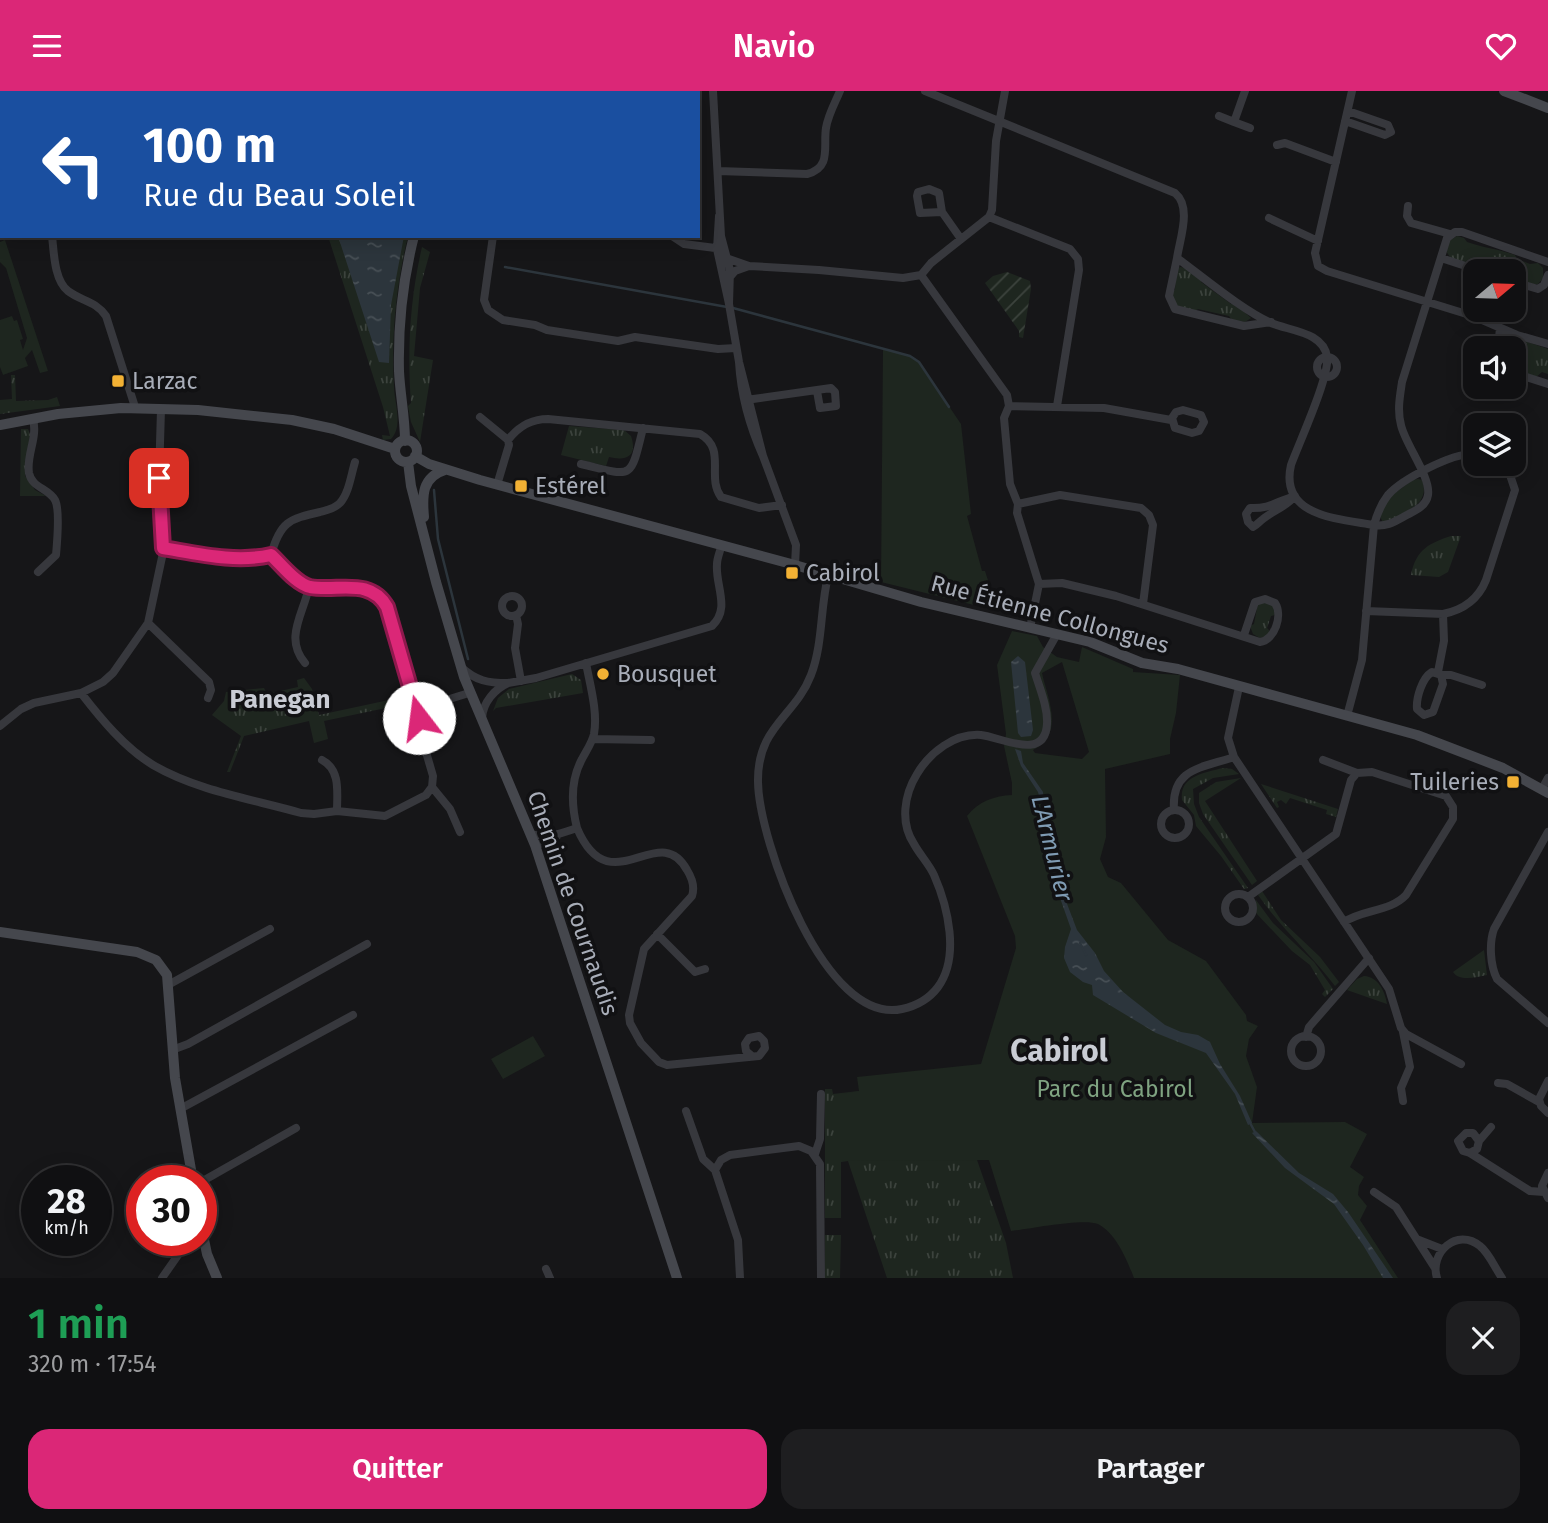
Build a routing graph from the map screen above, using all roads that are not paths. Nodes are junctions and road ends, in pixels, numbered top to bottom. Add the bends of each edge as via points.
1 (713, 91) edge
2 (840, 91) edge
3 (925, 91) edge
4 (1005, 91) edge
5 (1245, 91) edge
6 (1352, 91) edge
7 (1504, 91) edge
8 (1548, 108) edge
9 (1348, 111) junction
10 (1219, 116) dead end
11 (999, 120) junction
12 (1345, 121) junction
13 (1234, 122) junction
14 (1250, 128) dead end
15 (1277, 145) dead end
16 (1336, 162) junction
17 (718, 171) junction
18 (1408, 205) dead end
19 (942, 212) dead end
20 (989, 217) junction
21 (1269, 218) dead end
22 (1450, 234) junction
23 (52, 238) edge
24 (413, 238) edge
25 (493, 238) edge
26 (675, 238) edge
27 (961, 239) junction
28 (1318, 241) junction
29 (724, 252) junction
30 (1177, 258) junction
31 (1441, 258) junction
32 (1548, 262) edge
33 (720, 263) junction
34 (1463, 265) edge
35 (749, 266) junction
36 (730, 274) junction
37 (921, 275) junction
38 (1548, 275) edge
39 (1526, 286) edge
40 (1429, 303) junction
41 (729, 307) junction
42 (1270, 323) junction
43 (1500, 328) junction
44 (1499, 336) edge
45 (1548, 344) edge
46 (736, 348) junction
47 (1526, 377) edge
48 (126, 384) junction
49 (1548, 384) edge
50 (817, 391) dead end
51 (746, 400) junction
52 (1009, 405) junction
53 (1056, 406) junction
54 (135, 407) junction
55 (121, 408) junction
56 (161, 409) junction
57 (480, 417) dead end
58 (33, 419) junction
59 (1171, 420) dead end
60 (0, 425) edge
61 (643, 428) junction
62 (509, 440) junction
63 (405, 441) junction
64 (395, 450) junction
65 (1463, 455) edge
66 (411, 459) junction
67 (355, 462) dead end
68 (581, 464) dead end
69 (445, 470) junction
70 (1422, 472) junction
71 (1510, 476) edge
72 (497, 485) junction
73 (1295, 496) junction
74 (1017, 504) junction
75 (782, 505) junction
76 (1374, 525) junction
77 (427, 544) junction
78 (721, 547) junction
79 (163, 548) junction
80 (271, 555) junction
81 (794, 565) junction
82 (38, 572) dead end
83 (828, 576) junction
84 (1039, 584) junction
85 (309, 587) junction
86 (1143, 604) junction
87 (1366, 611) junction
88 (1443, 614) junction
89 (516, 615) dead end
90 (148, 623) junction
91 (1030, 628) junction
92 (1057, 634) junction
93 (1244, 635) junction
94 (306, 663) dead end
95 (586, 663) junction
96 (460, 666) junction
97 (1439, 674) junction
98 (521, 681) junction
99 (485, 683) junction
100 (508, 683) junction
101 (1482, 685) dead end
102 (1239, 687) junction
103 (468, 691) junction
104 (81, 693) junction
105 (492, 695) junction
106 (208, 698) dead end
107 (417, 709) junction
108 (1347, 716) junction
109 (481, 721) junction
110 (0, 726) edge
111 (593, 739) junction
112 (651, 740) dead end
113 (1234, 757) junction
114 (322, 760) dead end
115 (1323, 760) dead end
116 (1357, 773) junction
117 (1548, 778) edge
118 (432, 787) junction
119 (1545, 791) edge
120 (1174, 810) dead end
121 (337, 811) junction
122 (577, 828) junction
123 (460, 832) dead end
124 (1548, 832) edge
125 (533, 839) junction
126 (1302, 859) junction
127 (1248, 897) dead end
128 (1344, 922) junction
129 (270, 929) dead end
130 (0, 932) edge
131 (657, 934) junction
132 (367, 944) dead end
133 (1369, 958) junction
134 (705, 969) dead end
135 (168, 985) junction
136 (353, 1015) dead end
137 (1548, 1023) edge
138 (1403, 1032) junction
139 (1306, 1037) dead end
140 (172, 1050) junction
141 (752, 1056) dead end
142 (1461, 1064) dead end
143 (1548, 1081) edge
144 (1499, 1083) dead end
145 (821, 1094) dead end
146 (1403, 1101) dead end
147 (1539, 1103) junction
148 (180, 1109) junction
149 (686, 1111) dead end
150 (1548, 1113) edge
151 (1491, 1127) dead end
152 (296, 1128) dead end
153 (1479, 1141) junction
154 (1470, 1153) junction
155 (815, 1154) junction
156 (190, 1165) edge
157 (715, 1170) junction
158 (217, 1173) edge
159 (1548, 1173) edge
160 (1374, 1192) dead end
161 (1546, 1195) edge
162 (1416, 1239) junction
163 (1442, 1249) junction
164 (177, 1256) edge
165 (207, 1256) edge
166 (1435, 1268) junction
167 (546, 1269) dead end
168 (162, 1278) edge
169 (216, 1278) edge
170 (550, 1278) edge
171 (677, 1278) edge
172 (740, 1278) edge
173 (821, 1278) edge
174 (1437, 1278) edge
175 (1502, 1278) edge

1 - 17 street
2 - 17 street via 827,123 825,159 818,170 807,174
3 - 11 street
4 - 11 street
5 - 13 street
6 - 9 street
7 - 8 main road
9 - 12 street
9 - 12 street via 1388,125 1391,132 1385,135
10 - 13 street
11 - 20 street
11 - 30 street via 1177,194 1184,208
12 - 16 street
13 - 14 street
15 - 16 street via 1285,143
16 - 28 street
17 - 29 street
18 - 22 street via 1411,223
19 - 27 street
20 - 27 street
20 - 53 street via 1070,249 1078,259
21 - 28 street
22 - 31 street
22 - 32 street via 1462,232
23 - 48 street via 60,281 103,312
24 - 63 main road via 400,340
25 - 46 street via 484,302 503,320 618,341 635,337
26 - 29 street
27 - 37 street
28 - 40 street via 1315,259 1324,270
29 - 33 street
29 - 35 street
29 - 36 street
30 - 42 street
30 - 42 street via 1169,296 1175,309 1244,326
31 - 34 street
31 - 40 street
33 - 36 street
33 - 41 street
35 - 36 street
35 - 37 street via 903,278
36 - 41 street
37 - 52 street via 1004,390
38 - 39 street via 1538,289
40 - 43 street
40 - 70 street via 1402,381 1399,405 1403,433
41 - 46 street
42 - 73 street via 1316,338 1327,357 1325,377 1290,469
43 - 44 street
43 - 45 street
46 - 51 street
47 - 49 street
48 - 54 street
48 - 55 street
50 - 51 street
51 - 75 street
52 - 53 street
52 - 74 street via 1004,418 1010,484
53 - 59 street via 1104,408
54 - 55 main road
54 - 56 main road
55 - 58 main road
56 - 64 main road via 292,420
56 - 79 street
57 - 62 street
58 - 60 main road
58 - 82 street via 29,474 57,506 56,555
61 - 62 street via 537,419 520,427
61 - 68 street via 634,465 627,471
61 - 75 street via 695,433 708,439 715,451 716,488 725,500 759,508
62 - 72 street
63 - 64 main road
63 - 66 main road via 415,446
64 - 66 main road via 398,459
65 - 70 street
66 - 69 main road, Rue Étienne Collongues
66 - 77 main road, Chemin de Cournaudis via 411,487
67 - 80 street via 340,503 289,520
69 - 72 main road, Rue Étienne Collongues
69 - 77 main road, Chemin de Cournaudis via 431,476 425,486
70 - 76 street via 1389,494
70 - 76 street via 1428,492 1423,505 1392,523
71 - 88 street via 1515,491 1486,580 1470,603
72 - 78 main road, Rue Étienne Collongues
73 - 73 street via 1269,508 1250,508 1248,522 1257,526
73 - 76 street via 1312,512
74 - 84 street
74 - 86 street via 1060,495 1146,511 1153,525
75 - 81 street via 796,545
76 - 87 street
77 - 96 main road, Chemin de Cournaudis
78 - 81 main road, Rue Étienne Collongues
78 - 95 street via 717,567 722,607 715,624
79 - 80 street via 252,559
79 - 90 street
80 - 85 street
81 - 83 main road, Rue Étienne Collongues
83 - 91 main road, Rue Étienne Collongues
83 - 92 street via 813,672 770,734 758,781 771,844 793,907 836,978 873,1008 898,1010 923,1001 940,984 948,962 949,933 939,891 907,831 911,783 928,759 951,741 979,735 1029,746 1045,735 1047,724 1035,673
84 - 86 street via 1062,583
84 - 91 street
85 - 94 street via 294,638
85 - 107 street via 362,589 381,598
86 - 93 street
87 - 88 street
87 - 108 street via 1362,660
88 - 97 street
89 - 98 street
90 - 104 street via 112,674
90 - 106 street via 209,682
91 - 92 main road, Rue Étienne Collongues
92 - 102 main road, Rue Étienne Collongues via 1142,663
93 - 93 street via 1259,642 1270,638 1278,613 1275,603 1255,602
95 - 98 street
95 - 111 street via 595,715
96 - 99 street
96 - 103 main road, Chemin de Cournaudis
97 - 97 street via 1429,673 1425,678 1416,706 1423,715 1435,709 1443,684
97 - 101 street
98 - 100 street
99 - 100 street
99 - 103 street
99 - 105 street
100 - 105 street
102 - 108 main road, Rue Étienne Collongues
102 - 113 street via 1228,738
103 - 107 street
103 - 109 main road, Chemin de Cournaudis
104 - 110 street via 34,703
104 - 121 street via 126,744 178,778 301,813
105 - 109 street
107 - 118 street
108 - 119 main road, Rue Étienne Collongues via 1462,751
109 - 125 main road, Chemin de Cournaudis
111 - 112 street
111 - 122 street via 573,782
113 - 120 street via 1182,777
113 - 126 street
114 - 121 street via 336,778
115 - 116 street
116 - 126 street via 1336,834
116 - 128 street via 1372,772 1441,793 1450,800 1453,816 1401,900 1360,912
117 - 119 street
118 - 121 street via 426,795 385,816
118 - 123 street via 450,809
122 - 125 street
122 - 131 street via 589,849 606,862 664,852 684,865 693,884 692,896
124 - 137 street via 1494,929 1491,944 1497,979
125 - 171 main road, Chemin de Cournaudis
126 - 127 street
126 - 128 street
128 - 133 street
129 - 135 street
130 - 135 main road via 148,955 160,964
131 - 134 street via 694,971
131 - 141 street via 642,954 629,1015 641,1043 667,1065
132 - 140 street
133 - 138 street via 1391,993
133 - 139 street via 1311,1024
135 - 140 main road
136 - 148 street
138 - 142 street
138 - 146 street via 1410,1067 1401,1088
140 - 148 main road
143 - 147 street
144 - 147 street
145 - 155 street
147 - 150 street
148 - 156 main road
149 - 157 street via 703,1159
151 - 153 street
152 - 158 street
153 - 154 street
153 - 154 street via 1469,1132 1460,1137 1460,1148
154 - 161 street via 1530,1191
155 - 157 street via 796,1146 730,1155
155 - 173 street via 821,1168
157 - 172 street via 739,1244
159 - 161 street via 1542,1184
160 - 162 street via 1396,1207
162 - 163 street
162 - 166 street
163 - 166 street
163 - 175 street via 1460,1240 1477,1244
164 - 168 street
165 - 169 main road
166 - 174 street
167 - 170 street

